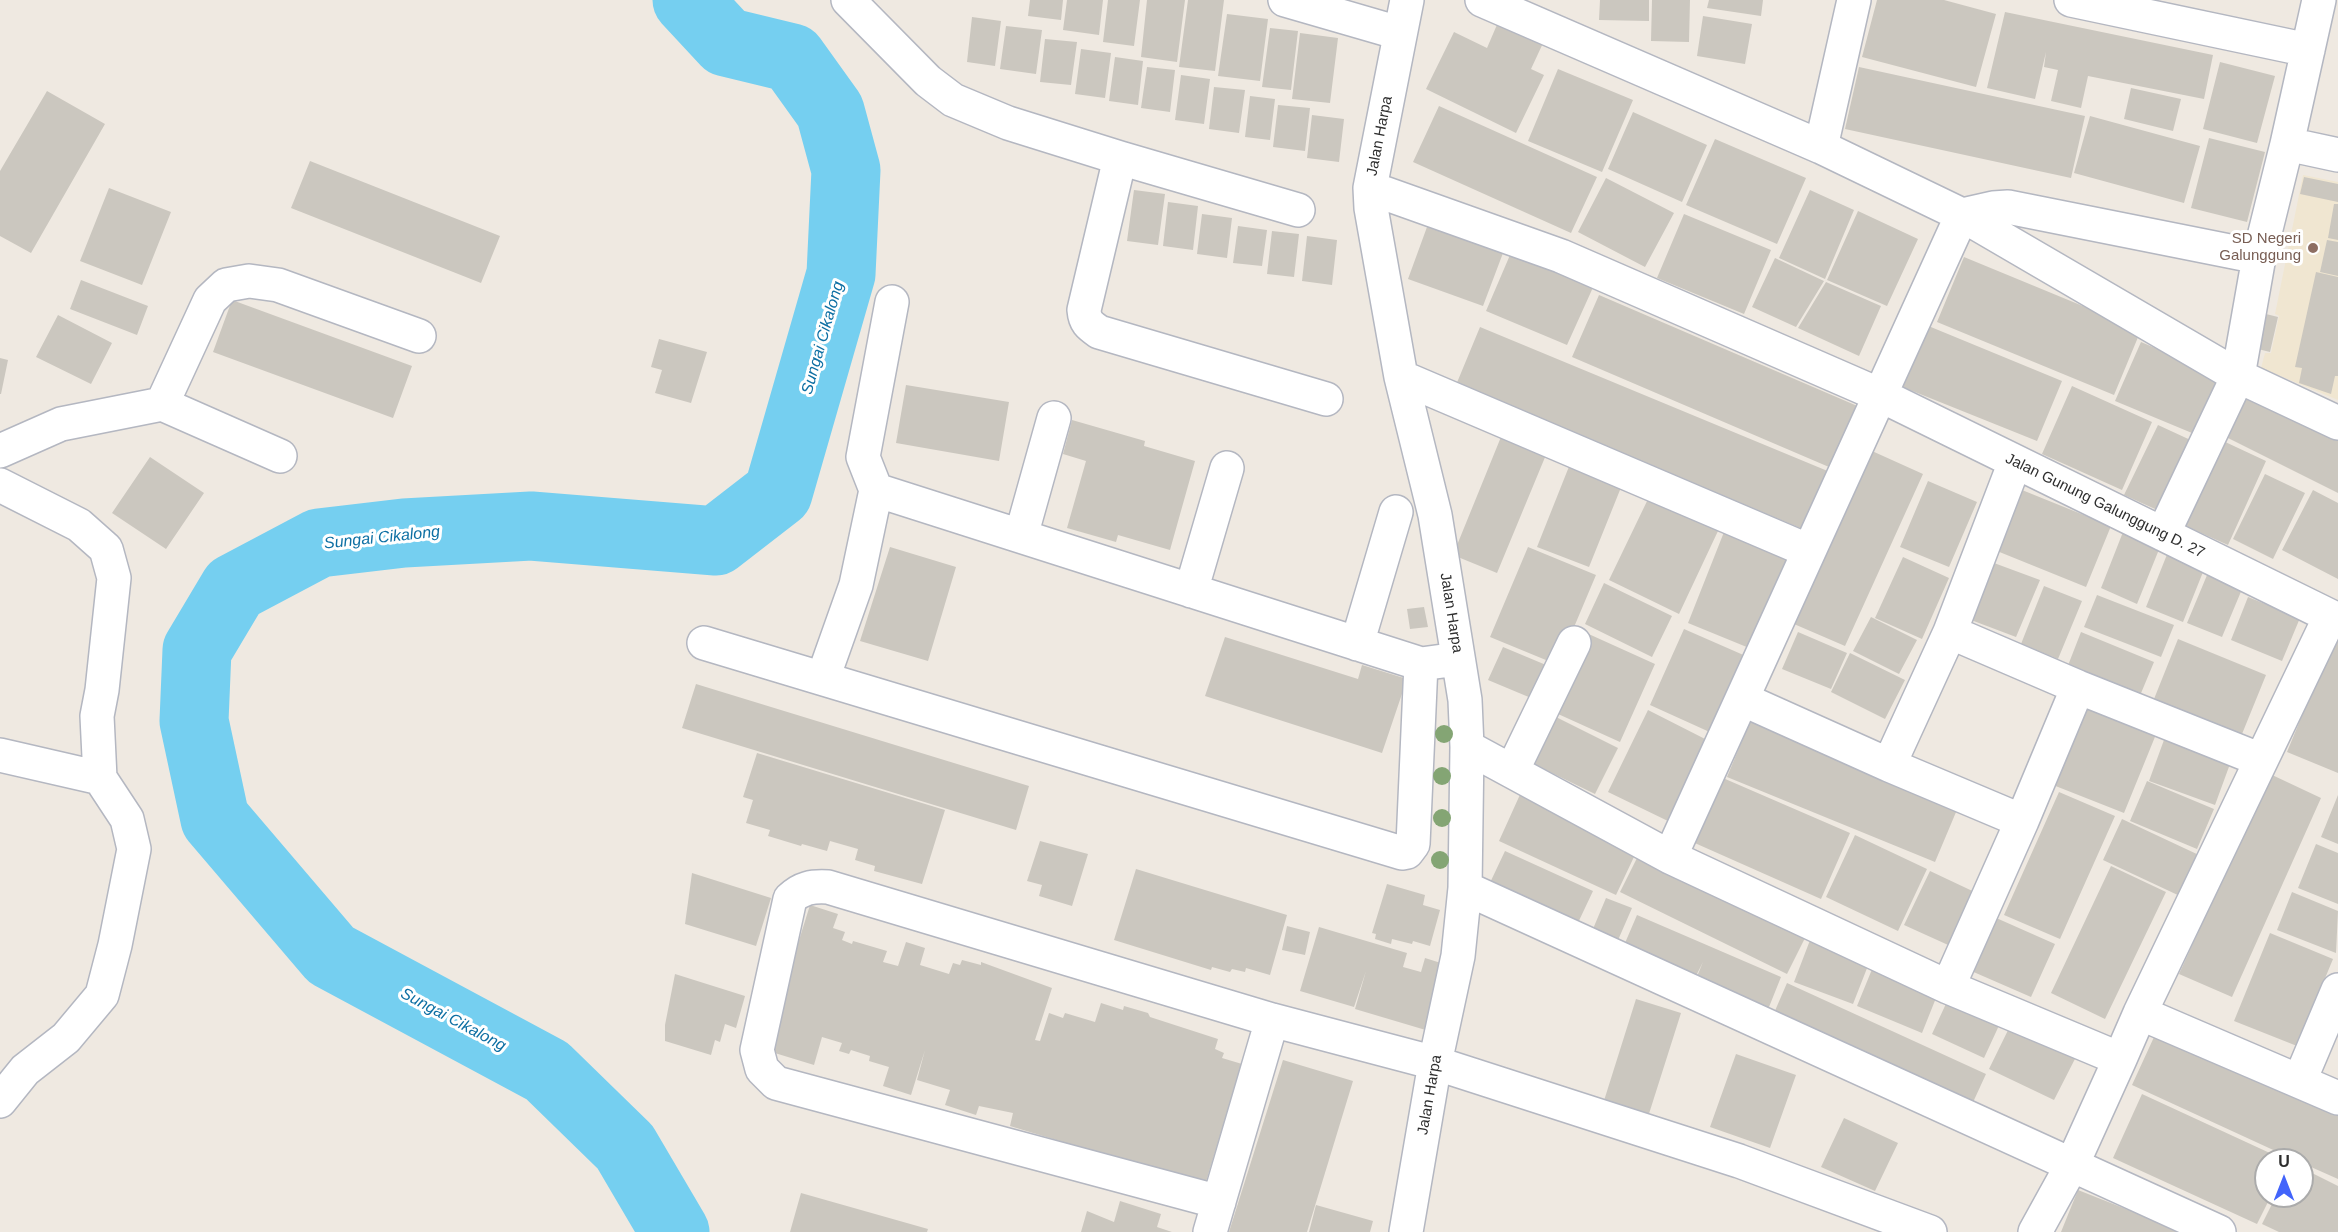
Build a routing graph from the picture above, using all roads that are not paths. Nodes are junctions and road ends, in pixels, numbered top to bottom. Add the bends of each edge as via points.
1 (848, 0) edge
2 (1285, 0) edge
3 (1407, 0) edge
4 (1482, 0) edge
5 (1854, 0) edge
6 (2071, 0) edge
7 (2319, 0) edge
8 (1400, 33) junction
9 (2308, 50) junction
10 (2287, 144) junction
11 (1821, 147) junction
12 (2338, 155) edge
13 (1120, 158) junction
14 (1370, 189) junction
15 (1298, 210) dead end
16 (1962, 215) junction
17 (2259, 257) junction
18 (892, 303) dead end
19 (418, 336) dead end
20 (2238, 376) junction
21 (1401, 377) junction
22 (1880, 395) junction
23 (1326, 399) dead end
24 (162, 404) junction
25 (1054, 418) dead end
26 (2338, 423) edge
27 (0, 450) edge
28 (280, 456) dead end
29 (2015, 462) junction
30 (1227, 468) dead end
31 (0, 484) edge
32 (876, 489) junction
33 (1396, 512) dead end
34 (2163, 534) junction
35 (1021, 536) junction
36 (1809, 551) junction
37 (1191, 591) junction
38 (2334, 619) edge
39 (1950, 632) junction
40 (704, 643) dead end
41 (1574, 643) dead end
42 (1357, 644) junction
43 (1458, 658) junction
44 (1421, 664) junction
45 (823, 678) junction
46 (2078, 687) junction
47 (1742, 699) junction
48 (1467, 747) junction
49 (0, 755) edge
50 (2261, 760) junction
51 (1889, 765) junction
52 (1512, 771) junction
53 (100, 778) junction
54 (2022, 821) junction
55 (1670, 856) junction
56 (1465, 888) junction
57 (1948, 987) junction
58 (2338, 990) edge
59 (2140, 1013) junction
60 (1272, 1020) junction
61 (2120, 1059) junction
62 (1435, 1063) junction
63 (2300, 1080) junction
64 (2338, 1098) edge
65 (0, 1101) edge
66 (2072, 1165) junction
67 (1214, 1217) edge
68 (1406, 1232) edge
69 (1930, 1232) edge
70 (2035, 1232) edge
71 (2219, 1232) edge

1 - 13 street via 928,81 953,100 1008,123
2 - 8 street
3 - 8 street, Jalan Harpa
4 - 11 street
5 - 11 street
6 - 9 street
7 - 9 street
8 - 14 street, Jalan Harpa
9 - 10 street
10 - 12 street
10 - 17 street
11 - 16 street
13 - 15 street
13 - 23 street via 1084,310 1085,320 1099,332
14 - 21 street, Jalan Harpa
14 - 22 street, Jalan Gunung Galunggung D. 27 via 1562,256
16 - 17 street via 2008,207
16 - 20 street
16 - 22 street
17 - 20 street
18 - 32 street via 863,458
19 - 24 street via 278,285 249,281 226,285 210,300
20 - 26 street
20 - 34 street
21 - 36 street
21 - 43 street, Jalan Harpa via 1435,515
22 - 29 street, Jalan Gunung Galunggung D. 27
22 - 36 street
24 - 27 street via 61,424
24 - 28 street
25 - 35 street
29 - 34 street, Jalan Gunung Galunggung D. 27
29 - 39 street
30 - 37 street
31 - 53 street via 79,525 106,549 114,578 96,716
32 - 35 street
32 - 45 street via 856,585
33 - 42 street
34 - 38 street, Jalan Gunung Galunggung D. 27
35 - 37 street
36 - 47 street
37 - 42 street
38 - 50 street
39 - 46 street
39 - 51 street
40 - 45 street
41 - 52 street
42 - 44 street
43 - 44 street
43 - 48 street, Jalan Harpa
44 - 45 street via 1413,844 1402,853
46 - 50 street
46 - 54 street
47 - 51 street
47 - 55 street
48 - 52 street
48 - 56 street, Jalan Harpa
49 - 53 street
50 - 59 street
51 - 54 street
52 - 55 street
53 - 65 street via 127,819 134,849 102,995 66,1038 25,1070
54 - 57 street
55 - 57 street
56 - 62 street, Jalan Harpa via 1458,956
56 - 66 street
57 - 61 street
58 - 63 street
59 - 61 street
59 - 63 street
60 - 62 street
60 - 67 street
60 - 67 street via 828,887 807,888 790,899 757,1050 762,1069 777,1083
61 - 66 street
62 - 68 street, Jalan Harpa
62 - 69 street via 1739,1161
63 - 64 street
66 - 70 street
66 - 71 street

